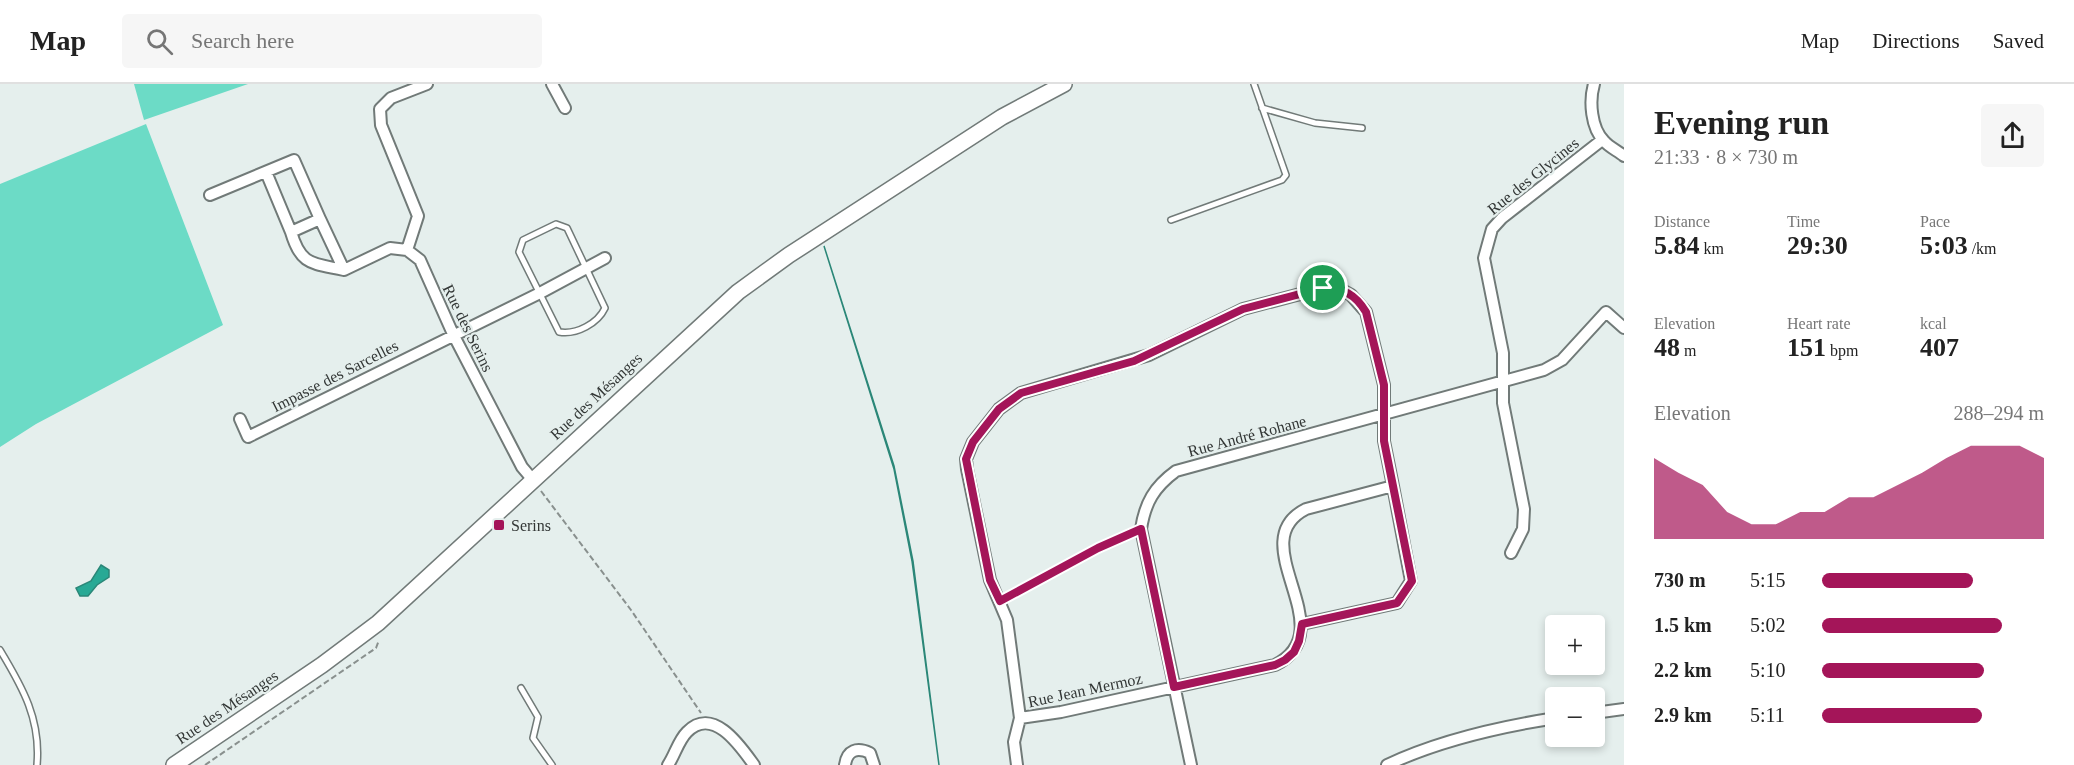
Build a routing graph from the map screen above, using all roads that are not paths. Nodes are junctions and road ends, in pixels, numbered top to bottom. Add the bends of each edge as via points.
1 (428, 84) edge
2 (552, 84) edge
3 (1064, 84) edge
4 (1254, 84) edge
5 (1594, 84) edge
6 (565, 108) dead end
7 (1262, 108) junction
8 (1362, 128) dead end
9 (1602, 140) junction
10 (1624, 156) edge
11 (266, 172) junction
12 (210, 195) dead end
13 (320, 219) junction
14 (1171, 220) dead end
15 (291, 232) junction
16 (407, 250) junction
17 (605, 258) dead end
18 (586, 268) junction
19 (344, 270) junction
20 (540, 293) junction
21 (1624, 328) edge
22 (453, 334) junction
23 (1504, 381) junction
24 (1383, 415) junction
25 (240, 419) dead end
26 (533, 480) junction
27 (1393, 486) junction
28 (1511, 553) dead end
29 (1302, 624) junction
30 (0, 650) edge
31 (1174, 687) junction
32 (521, 688) dead end
33 (1624, 709) edge
34 (1605, 712) edge
35 (1020, 718) junction
36 (1545, 720) edge
37 (1393, 764) edge
38 (37, 765) edge
39 (174, 765) edge
40 (552, 765) edge
41 (668, 765) edge
42 (754, 765) edge
43 (845, 765) edge
44 (874, 765) edge
45 (1017, 765) edge
46 (1191, 765) edge

1 - 16 street via 391,98 380,109 381,125 418,216
2 - 6 street
3 - 26 main road, Rue des Mésanges via 1002,117 765,271 687,336
4 - 7 lane
5 - 9 street via 1591,106
7 - 8 lane via 1315,123
7 - 14 lane via 1286,175 1282,180
9 - 10 street
9 - 23 street, Rue des Glycines via 1502,218 1486,242 1484,258 1503,353
11 - 12 street
11 - 13 street via 294,160
11 - 15 street
13 - 15 street
13 - 19 street
15 - 19 street via 297,253 309,263
16 - 19 street via 390,248
16 - 22 street, Rue des Serins via 420,260
17 - 18 street
18 - 20 street
18 - 20 lane via 605,308 600,319 569,334 559,332
18 - 20 lane via 567,228 556,224 523,240 519,252
20 - 22 street
21 - 23 street, Rue André Rohane via 1606,312 1553,367
22 - 25 street, Impasse des Sarcelles via 248,437
22 - 26 street, Rue des Serins
23 - 24 street, Rue André Rohane
23 - 28 street, Rue des Glycines via 1503,403 1524,509 1523,528
24 - 27 street, Rue Jean Mermoz
24 - 31 street, Rue André Rohane via 1176,471 1152,494 1144,507 1141,529
24 - 35 street, Rue Jean Mermoz via 1384,385 1366,312 1352,295 1338,288 1323,288 1243,309 1149,355 1021,393 999,409 973,442 966,459 990,580 1007,620
26 - 39 main road, Rue des Mésanges via 378,623
27 - 29 street via 1306,509 1287,524 1284,554
27 - 29 street, Rue Jean Mermoz via 1412,581 1397,603
29 - 31 street, Rue Jean Mermoz via 1294,652 1275,665
30 - 38 lane via 26,698 39,740
31 - 35 street, Rue Jean Mermoz
31 - 46 street, Rue André Rohane
32 - 40 lane via 538,717 533,738
33 - 34 street
35 - 45 street via 1014,742
36 - 37 street via 1467,736
41 - 42 street via 687,731 710,724 731,735
43 - 44 street via 852,751 861,749 870,753

